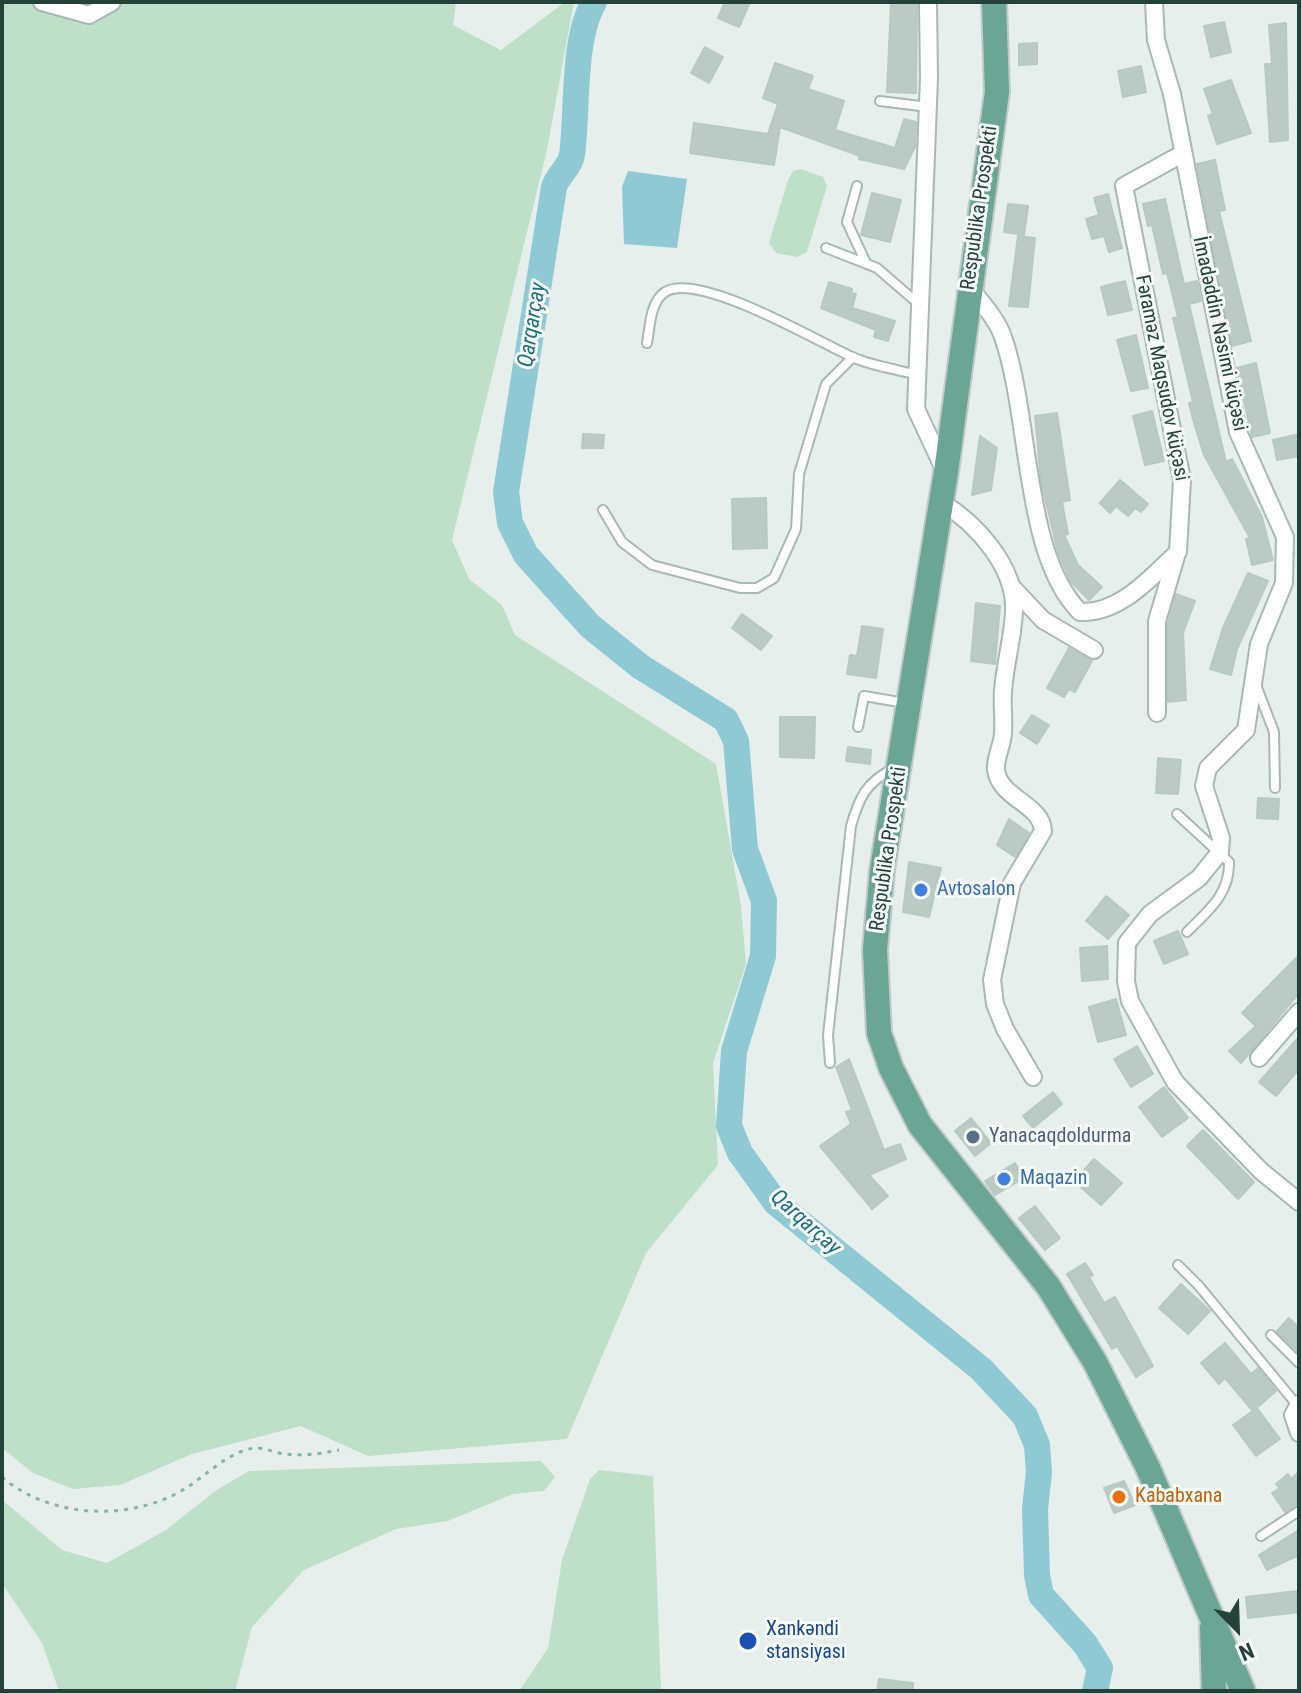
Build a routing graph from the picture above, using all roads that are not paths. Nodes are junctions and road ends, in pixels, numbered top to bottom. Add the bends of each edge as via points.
1 (42, 2) edge
2 (112, 2) edge
3 (928, 2) edge
4 (994, 2) edge
5 (1154, 2) edge
6 (880, 101) dead end
7 (928, 107) junction
8 (1182, 154) junction
9 (857, 186) dead end
10 (826, 248) dead end
11 (866, 264) junction
12 (969, 287) junction
13 (921, 306) junction
14 (647, 343) dead end
15 (853, 357) junction
16 (917, 376) junction
17 (946, 472) junction
18 (941, 502) junction
19 (603, 510) dead end
20 (1178, 552) junction
21 (1008, 582) junction
22 (1094, 650) dead end
23 (1252, 677) junction
24 (910, 704) junction
25 (1157, 713) dead end
26 (858, 727) dead end
27 (901, 765) junction
28 (1275, 788) dead end
29 (1177, 814) dead end
30 (1220, 852) junction
31 (1187, 932) dead end
32 (1299, 1012) edge
33 (1259, 1058) dead end
34 (830, 1063) dead end
35 (1033, 1077) dead end
36 (1299, 1202) edge
37 (1178, 1265) dead end
38 (1271, 1335) dead end
39 (1299, 1363) edge
40 (1298, 1404) edge
41 (1299, 1433) edge
42 (1299, 1511) edge
43 (1261, 1536) dead end
44 (1211, 1610) junction
45 (1214, 1691) edge
46 (1243, 1691) edge

1 - 2 street via 89,15
3 - 7 street
4 - 12 main road, Respublika Prospekti via 997,92
5 - 8 street, İmadəddin Nəsimi küçəsi via 1156,40
6 - 7 lane
7 - 13 street
8 - 20 street, Fəraməz Maqsudov küçəsi via 1124,186 1182,480
8 - 23 street, İmadəddin Nəsimi küçəsi via 1238,432 1285,537 1284,583 1259,644
9 - 11 lane via 847,222
10 - 11 lane
11 - 13 lane
12 - 17 main road, Respublika Prospekti
12 - 20 street via 1003,335 1024,424 1043,549 1070,602 1080,612 1112,606
13 - 16 street
14 - 15 lane via 658,300 680,287 766,314
15 - 16 lane
15 - 19 lane via 826,384 799,474 796,529 774,578 757,588 740,588 652,565 622,542
16 - 17 street via 916,409
17 - 18 main road, Respublika Prospekti
18 - 21 street via 977,530
18 - 24 main road, Respublika Prospekti
20 - 25 street via 1157,621
21 - 22 street via 1043,620
21 - 35 street via 1014,609 996,770 1001,785 1038,817 1043,831 1012,883 992,980 1005,1029
23 - 28 lane via 1274,732
23 - 30 street, İmadəddin Nəsimi küçəsi via 1246,730 1208,768 1204,786 1221,838
24 - 26 lane via 864,696
24 - 27 main road, Respublika Prospekti
27 - 34 lane via 873,779 859,798 851,826 828,1035
27 - 44 main road, Respublika Prospekti via 882,870 875,950 879,1033 891,1068 920,1125 1048,1286 1095,1362
29 - 30 lane
30 - 31 lane via 1229,862 1228,884
30 - 36 street via 1199,878 1150,914 1127,943 1130,1001 1175,1082 1261,1171
32 - 33 street
37 - 40 lane
38 - 39 lane
40 - 41 street via 1293,1415
42 - 43 lane
44 - 45 main road
44 - 46 main road, Respublika Prospekti

